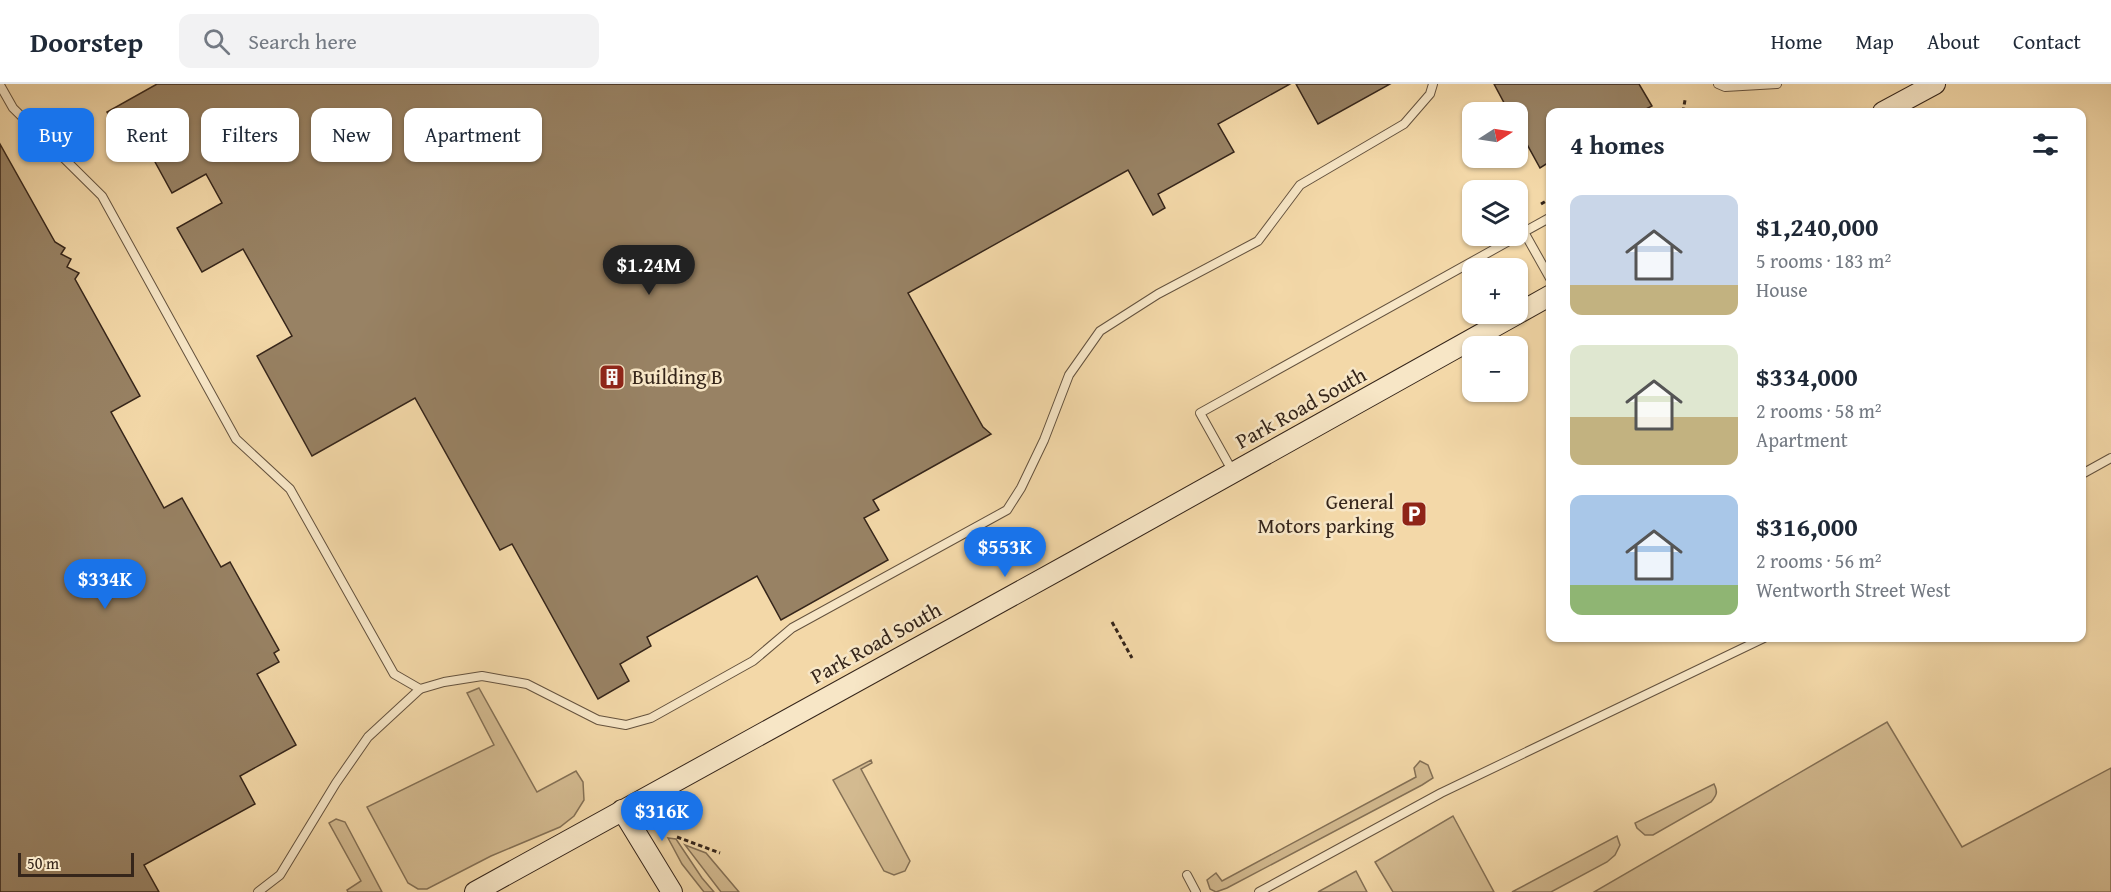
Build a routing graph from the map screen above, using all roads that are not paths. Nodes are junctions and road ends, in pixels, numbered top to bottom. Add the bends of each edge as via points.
1 (1432, 84) edge
2 (1718, 84) edge
3 (1777, 84) edge
4 (1935, 84) edge
5 (0, 85) edge
6 (1890, 108) edge
7 (1546, 220) edge
8 (1528, 230) edge
9 (1499, 246) edge
10 (1528, 246) edge
11 (1546, 273) edge
12 (1546, 299) edge
13 (2111, 458) edge
14 (2086, 472) edge
15 (1233, 473) junction
16 (1756, 642) edge
17 (420, 689) junction
18 (622, 810) junction
19 (1186, 875) dead end
20 (258, 892) edge
21 (475, 892) edge
22 (672, 892) edge
23 (1196, 892) edge
24 (1259, 892) edge

1 - 17 lane via 1430,93 1404,124 1300,185 1258,241 1158,294 1100,331 1069,375 1044,440 1007,510 792,628 753,661 651,718 626,725 598,720 527,684 482,676
2 - 3 lane
4 - 6 main road
5 - 17 lane via 13,108 102,195 236,439 290,489 394,674
7 - 8 lane
9 - 15 lane via 1200,413
10 - 11 lane
12 - 15 main road, Park Road South
13 - 14 lane
15 - 18 main road, Park Road South
16 - 24 lane via 1441,793
17 - 20 lane via 368,737 280,875
18 - 21 main road, Park Road South
18 - 22 main road
19 - 23 lane

